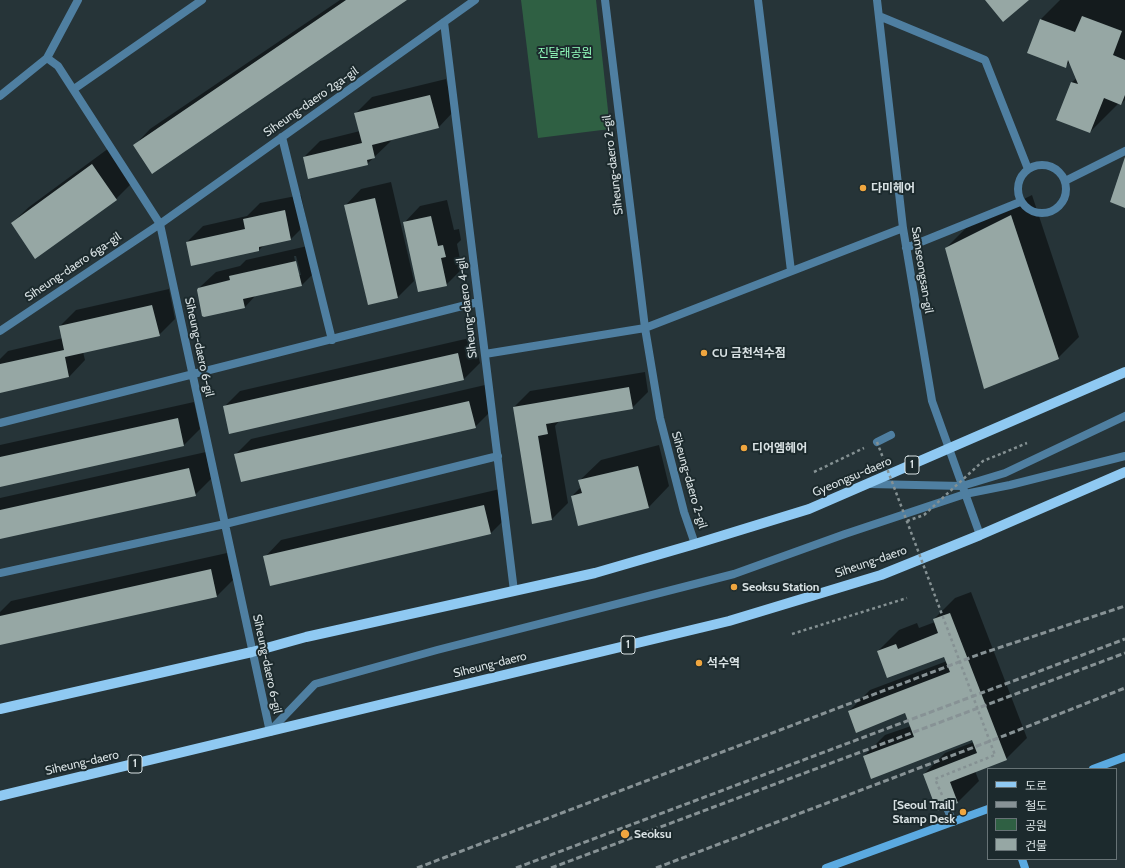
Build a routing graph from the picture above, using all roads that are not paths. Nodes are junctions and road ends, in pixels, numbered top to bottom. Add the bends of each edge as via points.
1 (78, 0) edge
2 (202, 0) edge
3 (475, 0) edge
4 (605, 0) edge
5 (758, 0) edge
6 (877, 0) edge
7 (879, 16) junction
8 (444, 22) junction
9 (47, 58) junction
10 (74, 89) junction
11 (0, 96) edge
12 (282, 137) junction
13 (1125, 151) edge
14 (1028, 169) junction
15 (1065, 181) junction
16 (1020, 202) junction
17 (160, 224) junction
18 (903, 228) junction
19 (906, 248) junction
20 (791, 271) junction
21 (478, 302) junction
22 (646, 328) junction
23 (0, 331) edge
24 (332, 340) junction
25 (485, 354) junction
26 (1125, 372) edge
27 (192, 375) junction
28 (1125, 416) edge
29 (0, 423) edge
30 (891, 435) dead end
31 (877, 442) road end
32 (949, 449) junction
33 (498, 456) junction
34 (1125, 456) edge
35 (1125, 472) edge
36 (868, 484) junction
37 (962, 486) junction
38 (965, 494) junction
39 (225, 524) junction
40 (980, 535) junction
41 (695, 544) junction
42 (0, 573) edge
43 (514, 591) junction
44 (252, 652) junction
45 (0, 709) edge
46 (270, 732) junction
47 (1125, 757) edge
48 (1096, 768) edge
49 (0, 796) edge
50 (947, 808) road end
51 (987, 809) edge
52 (954, 822) junction
53 (826, 868) edge

1 - 9 street
2 - 10 street
3 - 8 street, Siheung-daero 2ga-gil
4 - 22 street, Siheung-daero 2-gil
5 - 20 street
6 - 7 street, Samseongsan-gil
7 - 14 street via 985,60
7 - 18 street, Samseongsan-gil
8 - 12 street, Siheung-daero 2ga-gil
8 - 21 street, Siheung-daero 4-gil
9 - 10 street, Siheung-daero 6-gil via 58,66
9 - 11 street
10 - 17 street, Siheung-daero 6-gil
12 - 17 street, Siheung-daero 2ga-gil
12 - 24 street
13 - 15 street
14 - 15 street via 1034,166 1049,166 1061,174
14 - 16 street via 1022,174 1017,187
15 - 16 street via 1065,197 1055,210 1040,214 1025,208
16 - 19 street
17 - 23 street, Siheung-daero 6ga-gil
17 - 27 street, Siheung-daero 6-gil
18 - 19 street, Samseongsan-gil
18 - 20 street
19 - 32 street, Samseongsan-gil via 932,401
20 - 22 street
21 - 24 street
21 - 25 street, Siheung-daero 4-gil
22 - 25 street
22 - 41 street, Siheung-daero 2-gil via 660,418 684,512
24 - 27 street
25 - 33 street, Siheung-daero 4-gil
26 - 32 main road, Gyeongsu-daero / 1
27 - 29 street
27 - 39 street, Siheung-daero 6-gil
28 - 37 street via 1005,473
30 - 31 street
32 - 36 main road, Gyeongsu-daero / 1
32 - 37 street, Samseongsan-gil
33 - 39 street
33 - 43 street, Siheung-daero 4-gil
34 - 38 street
35 - 40 main road, 1
36 - 37 street
36 - 41 main road, Gyeongsu-daero / 1 via 810,509
37 - 38 street, Samseongsan-gil
38 - 40 street, Samseongsan-gil
38 - 46 street via 734,574 315,684
39 - 42 street
39 - 44 street, Siheung-daero 6-gil
40 - 46 main road, Siheung-daero / 1 via 881,575 729,621
41 - 43 main road, 1
43 - 44 main road, 1 via 306,637
44 - 45 main road, 1
44 - 46 street, Siheung-daero 6-gil
46 - 49 main road, Siheung-daero / 1
47 - 48 street
50 - 52 street
51 - 52 street
52 - 53 street

